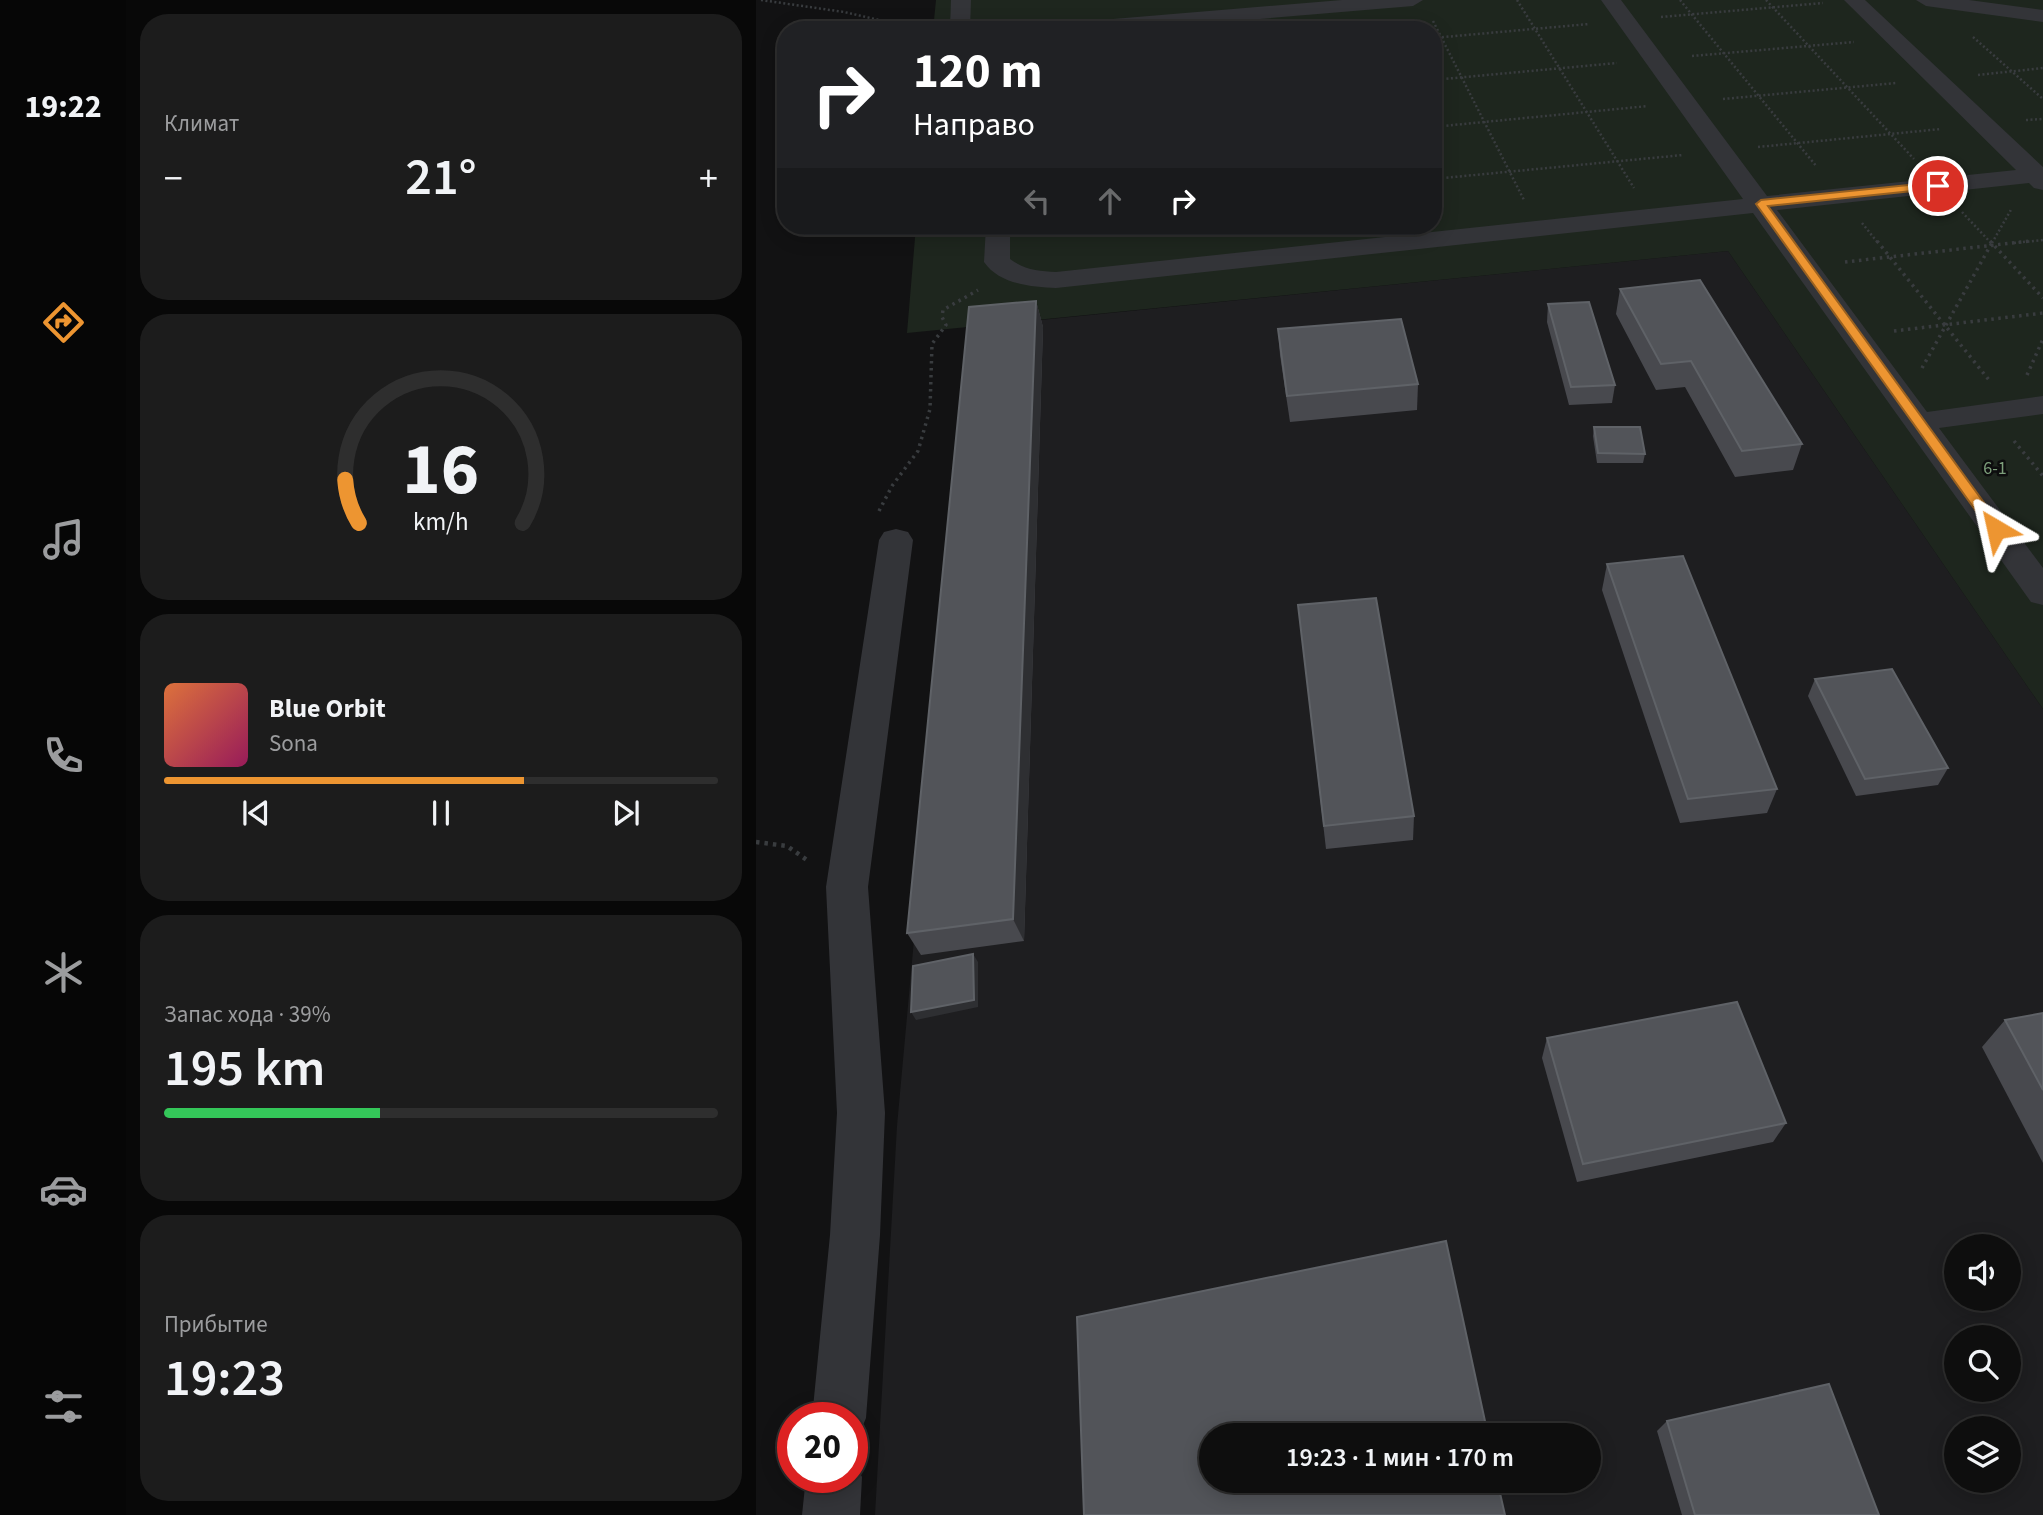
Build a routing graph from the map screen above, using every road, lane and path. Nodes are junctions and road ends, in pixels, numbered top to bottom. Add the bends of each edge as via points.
1 (761, 0) edge
2 (961, 0) edge
3 (1517, 0) edge
4 (1611, 0) edge
5 (1766, 0) edge
6 (1854, 0) edge
7 (1929, 0) edge
8 (1421, 6) edge
9 (2043, 16) edge
10 (884, 21) edge
11 (960, 21) edge
12 (1191, 21) edge
13 (1893, 38) junction
14 (1442, 43) edge
15 (1809, 46) junction
16 (1655, 60) junction
17 (1559, 68) junction
18 (2043, 68) edge
19 (2012, 71) junction
20 (1461, 77) junction
21 (1442, 79) edge
22 (1936, 79) junction
23 (1848, 87) junction
24 (2043, 99) edge
25 (1687, 102) junction
26 (1586, 112) junction
27 (1484, 122) junction
28 (1442, 126) edge
29 (2040, 177) edge
30 (1938, 186) junction
31 (1761, 204) junction
32 (1651, 216) junction
33 (1539, 229) junction
34 (998, 235) edge
35 (2043, 240) edge
36 (1993, 245) junction
37 (1806, 267) junction
38 (1010, 273) junction
39 (2043, 298) edge
40 (2043, 313) edge
41 (1945, 325) junction
42 (1854, 336) junction
43 (2043, 405) edge
44 (1990, 412) junction
45 (1911, 413) junction
46 (2043, 476) edge
47 (896, 540) joint
48 (2043, 593) edge
49 (756, 842) edge
50 (847, 887) junction
51 (840, 1402) edge
52 (833, 1493) edge
53 (831, 1515) edge

1 - 10 path
2 - 11 lane
3 - 17 path
4 - 16 lane
5 - 15 path
6 - 13 lane
7 - 9 lane
7 - 19 path
8 - 12 lane
13 - 15 path
13 - 22 lane
14 - 20 path
15 - 16 path
15 - 23 path
16 - 17 path
16 - 25 lane
17 - 20 path
17 - 26 path
18 - 19 path
19 - 22 path
19 - 24 path
20 - 21 path
20 - 27 path
22 - 23 path
22 - 29 lane
23 - 25 path
23 - 30 path
25 - 26 path
25 - 31 lane
26 - 27 path
26 - 32 path
27 - 28 path
27 - 33 path
29 - 30 lane
29 - 36 path via 2025,184
30 - 31 lane
30 - 36 path
31 - 32 lane
31 - 37 lane
32 - 33 lane
33 - 38 lane via 1056,280
34 - 38 lane via 997,262
35 - 36 path
36 - 37 path
36 - 39 path
36 - 41 path
37 - 42 lane
38 - 47 path via 943,310 946,325 932,344 930,409 918,451 880,506 876,524
40 - 41 path
41 - 42 path
41 - 45 path
42 - 45 lane
43 - 44 lane
44 - 45 lane
44 - 46 path
45 - 48 lane
47 - 50 lane
49 - 50 path via 787,846
50 - 51 lane via 861,1112
52 - 53 lane

